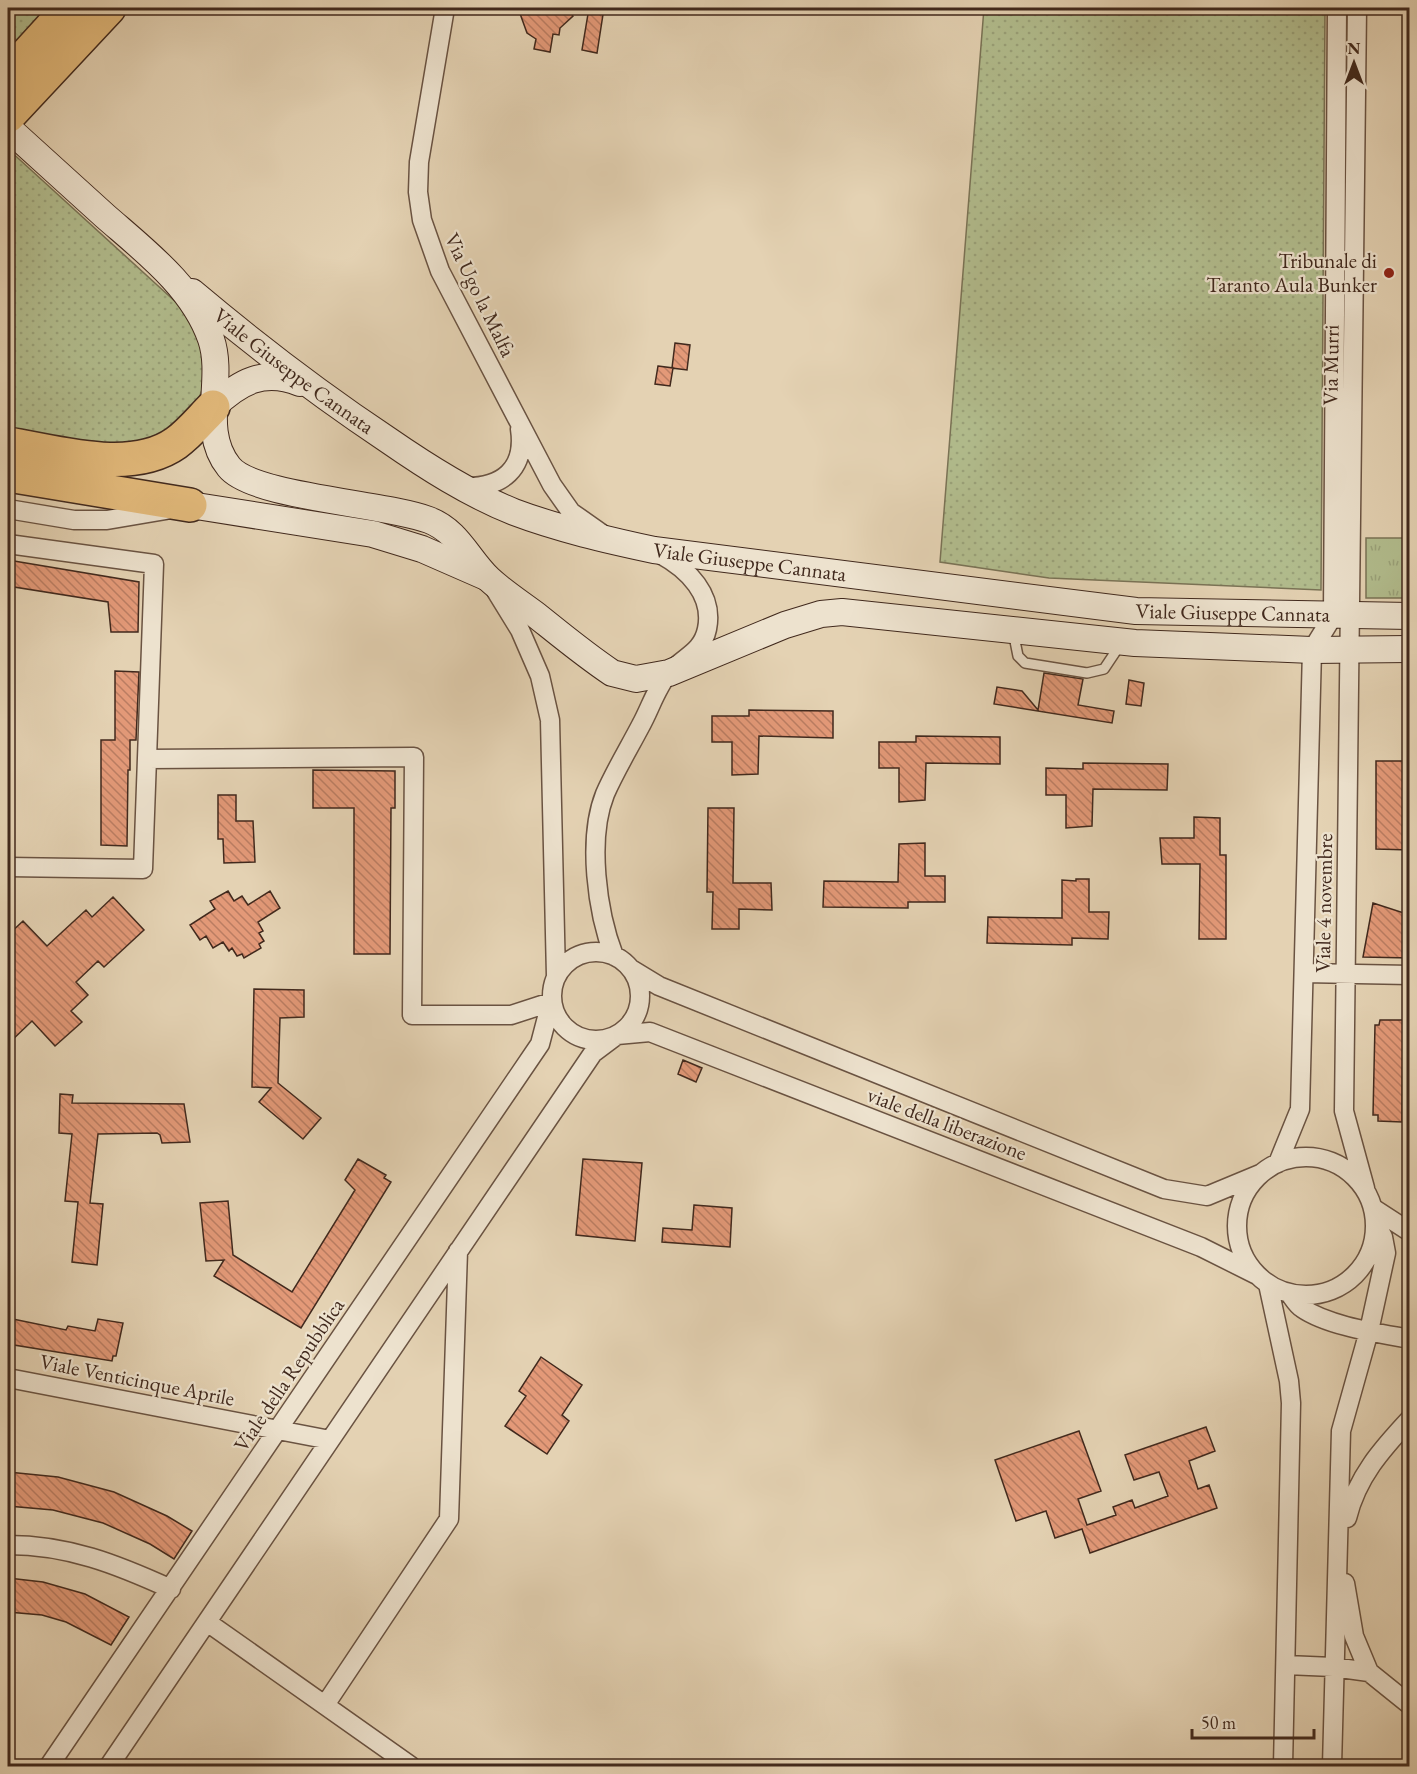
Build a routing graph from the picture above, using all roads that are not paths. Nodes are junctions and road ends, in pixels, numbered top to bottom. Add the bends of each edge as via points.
1 (69, 8) edge
2 (109, 8) edge
3 (445, 8) edge
4 (1337, 8) edge
5 (1357, 8) edge
6 (8, 75) edge
7 (8, 116) edge
8 (8, 128) edge
9 (169, 273) junction
10 (318, 392) junction
11 (213, 407) junction
12 (516, 419) junction
13 (8, 444) edge
14 (8, 475) edge
15 (464, 487) junction
16 (190, 505) junction
17 (8, 509) edge
18 (611, 540) junction
19 (8, 544) edge
20 (654, 550) junction
21 (489, 579) junction
22 (1028, 599) junction
23 (1342, 616) junction
24 (1410, 616) edge
25 (1018, 629) junction
26 (1122, 641) junction
27 (1351, 649) junction
28 (1410, 649) edge
29 (1312, 650) junction
30 (669, 673) junction
31 (147, 759) junction
32 (8, 867) edge
33 (614, 956) junction
34 (631, 969) junction
35 (1304, 973) junction
36 (1346, 975) junction
37 (1410, 975) edge
38 (556, 976) junction
39 (551, 1002) junction
40 (617, 1035) junction
41 (1278, 1163) junction
42 (1260, 1174) junction
43 (1365, 1188) junction
44 (1375, 1216) junction
45 (1410, 1232) edge
46 (458, 1251) junction
47 (1262, 1279) junction
48 (1290, 1294) junction
49 (1369, 1331) junction
50 (1410, 1339) edge
51 (8, 1378) edge
52 (1410, 1419) edge
53 (279, 1431) junction
54 (330, 1440) junction
55 (8, 1545) edge
56 (1340, 1548) junction
57 (171, 1589) junction
58 (207, 1622) junction
59 (1286, 1665) junction
60 (1333, 1667) junction
61 (1369, 1672) junction
62 (325, 1705) junction
63 (1410, 1705) edge
64 (49, 1767) edge
65 (108, 1767) edge
66 (411, 1767) edge
67 (1283, 1767) edge
68 (1332, 1767) edge

1 - 6 highway
2 - 7 highway
3 - 12 street, Via Ugo la Malfa via 419,162 422,220 440,271
4 - 23 street, Via Murri
5 - 23 street, Via Murri
8 - 9 street
9 - 10 street, Viale Giuseppe Cannata
9 - 11 street, Viale Giuseppe Cannata via 200,315 211,339 216,380
10 - 11 street via 298,381 268,375 243,382
10 - 15 street, Viale Giuseppe Cannata
11 - 13 highway via 177,443 139,459 111,460
11 - 21 street, Viale Giuseppe Cannata via 220,453 230,468 247,480 262,486 400,510 432,521 453,534
12 - 15 street, Via Ugo la Malfa via 521,443 512,470 497,483
12 - 18 street, Via Ugo la Malfa via 561,500 571,512
14 - 16 highway
15 - 18 street, Viale Giuseppe Cannata via 514,512
16 - 17 street via 107,520 74,520
16 - 21 street via 373,534 422,549
18 - 20 street, Viale Giuseppe Cannata
19 - 31 street via 154,564
20 - 22 street, Viale Giuseppe Cannata
20 - 30 street via 689,573 699,586 708,614 702,643
21 - 30 street, Viale Giuseppe Cannata via 612,673 636,679
21 - 38 street via 520,630 540,676 550,720
22 - 23 street, Viale Giuseppe Cannata via 1136,611
22 - 25 street
23 - 24 street, Viale Giuseppe Cannata
23 - 27 street, Viale 4 novembre
23 - 29 street
25 - 26 street, Viale Giuseppe Cannata
25 - 26 lane via 1018,656 1025,663 1087,673 1104,669
25 - 30 street, Viale Giuseppe Cannata via 865,613 821,614
26 - 29 street, Viale Giuseppe Cannata
27 - 28 street, Viale Giuseppe Cannata
27 - 29 street, Viale Giuseppe Cannata
27 - 36 street, Viale 4 novembre
29 - 35 street, Viale 4 novembre
30 - 33 street via 605,795 600,813 600,915
31 - 32 street via 143,869
31 - 39 street via 414,758 412,1015 511,1015
33 - 34 street
33 - 38 street via 601,952 575,957
34 - 40 street via 638,983 639,1005 629,1026
34 - 42 street, viale della liberazione via 659,987 1164,1190 1208,1196
35 - 36 street
35 - 41 street, Viale 4 novembre via 1300,1109
36 - 37 street
36 - 43 street, Viale 4 novembre via 1344,1111
38 - 39 street
39 - 40 street via 555,1015 575,1036 604,1040
39 - 53 street, Viale della Repubblica via 540,1044
40 - 46 street via 592,1053
40 - 47 street, viale della liberazione via 650,1032 1201,1247
41 - 42 street
41 - 43 street via 1302,1157 1326,1160 1348,1171
42 - 47 street via 1246,1192 1238,1213 1237,1235 1244,1256
43 - 44 street
44 - 45 street
44 - 48 street via 1369,1255 1350,1280 1332,1291 1311,1296
44 - 49 street via 1386,1253
46 - 54 street
46 - 62 street via 449,1519
47 - 48 street
47 - 59 street via 1289,1381 1291,1403
48 - 49 street via 1301,1308
49 - 50 street
49 - 56 street via 1341,1431
51 - 53 street, Viale Venticinque Aprile
52 - 56 street via 1374,1456 1356,1490
53 - 54 street, Viale Venticinque Aprile
53 - 57 street, Viale della Repubblica
54 - 58 street
55 - 57 street via 42,1545 78,1554 118,1565
56 - 60 street
56 - 61 street via 1354,1636
57 - 64 street, Viale della Repubblica
58 - 62 street
58 - 65 street
59 - 60 street
59 - 67 street
60 - 61 street
60 - 68 street
61 - 63 street
62 - 66 street

